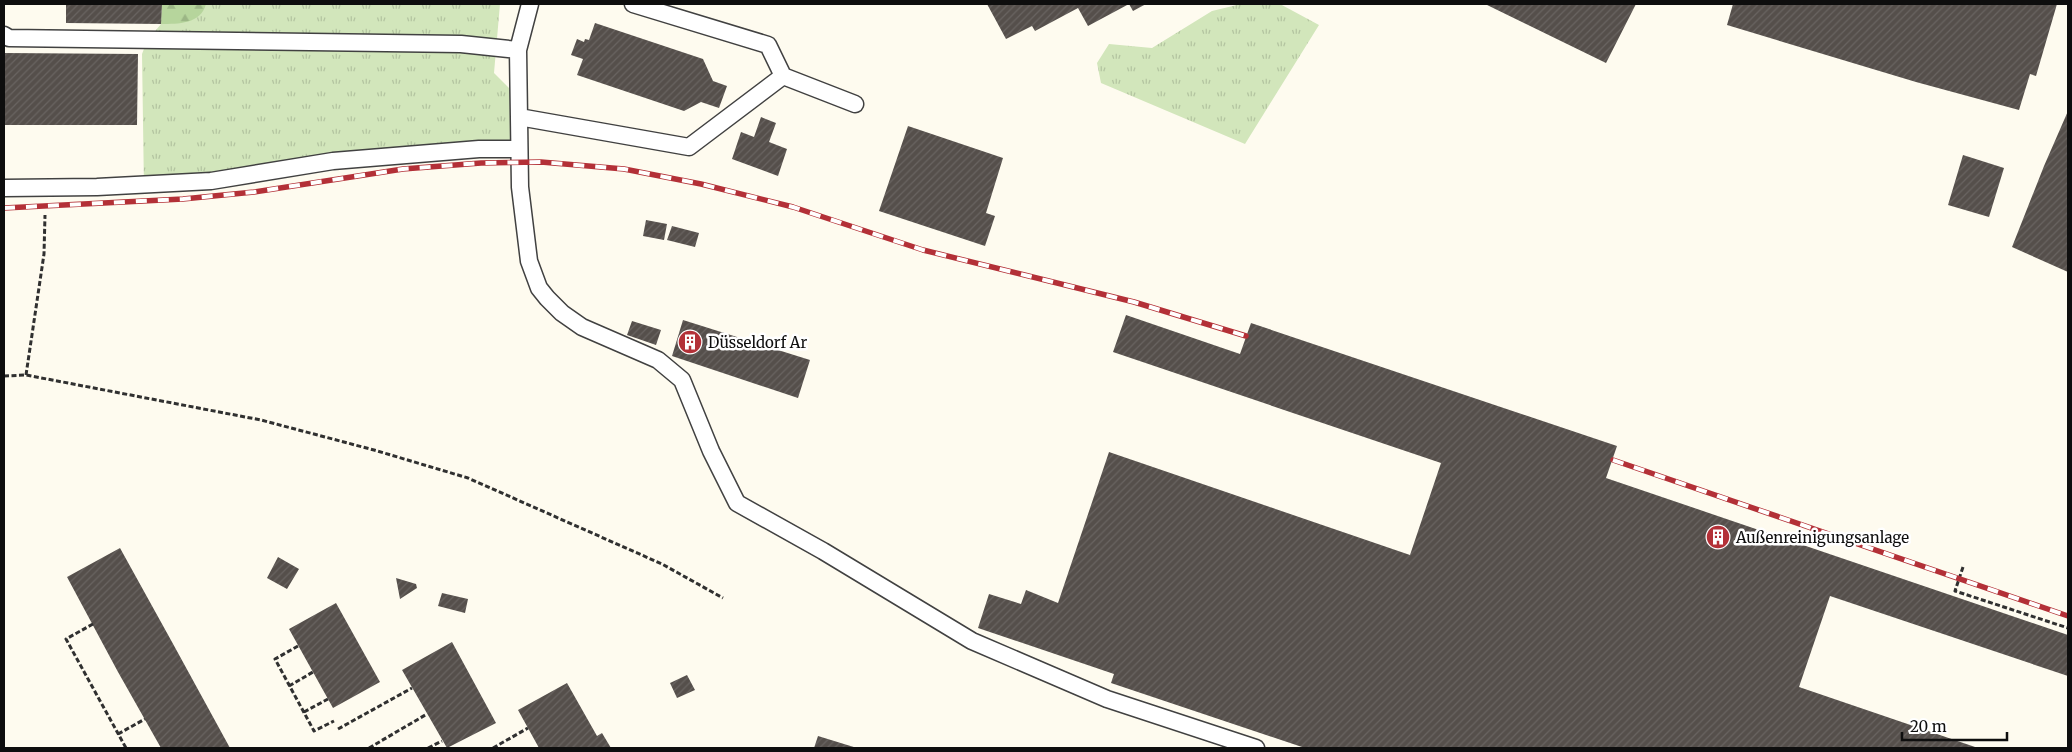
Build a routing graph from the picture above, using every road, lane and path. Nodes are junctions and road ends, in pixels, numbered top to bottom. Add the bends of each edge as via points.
1 (530, 4) edge
2 (633, 4) edge
3 (4, 35) edge
4 (518, 50) junction
5 (782, 76) junction
6 (854, 104) dead end
7 (519, 118) junction
8 (519, 149) junction
9 (46, 187) junction
10 (4, 188) edge
11 (26, 375) junction
12 (4, 376) edge
13 (1963, 567) dead end
14 (723, 598) dead end
15 (93, 624) dead end
16 (2068, 628) edge
17 (298, 646) dead end
18 (313, 672) dead end
19 (289, 686) junction
20 (412, 688) dead end
21 (328, 699) dead end
22 (304, 712) junction
23 (427, 714) dead end
24 (144, 719) dead end
25 (334, 721) dead end
26 (528, 728) dead end
27 (338, 729) dead end
28 (118, 734) junction
29 (442, 741) dead end
30 (126, 748) edge
31 (369, 748) edge
32 (428, 748) edge
33 (493, 748) edge
34 (1256, 748) edge

1 - 4 lane
2 - 5 lane via 768,45
3 - 4 lane via 9,38 461,44
4 - 7 lane
5 - 6 lane
5 - 7 lane via 689,147
7 - 8 lane
8 - 9 lane via 479,149 333,161 211,181
8 - 34 lane via 529,261 541,291 562,313 582,327 658,360 682,380 711,451 737,503 972,641 1108,699
9 - 10 lane
9 - 11 path via 44,254
11 - 12 path
11 - 14 path via 261,420 468,478 662,564
13 - 16 path via 1955,591
15 - 28 path via 66,639
17 - 19 path via 275,659
18 - 19 path
19 - 22 path
20 - 27 path
21 - 22 path
22 - 25 path via 314,731
23 - 31 path
24 - 28 path
26 - 33 path
28 - 30 path
29 - 32 path

